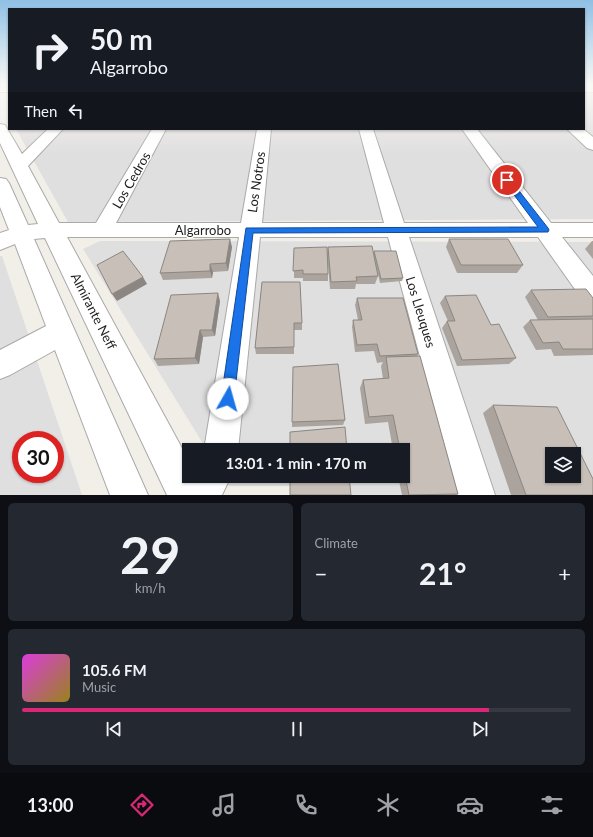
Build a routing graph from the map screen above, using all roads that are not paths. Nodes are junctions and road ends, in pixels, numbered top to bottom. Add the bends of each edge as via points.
1 (0, 128) edge
2 (55, 130) edge
3 (158, 130) edge
4 (264, 130) edge
5 (366, 130) edge
6 (470, 130) edge
7 (575, 130) edge
8 (593, 145) edge
9 (19, 166) junction
10 (0, 183) edge
11 (53, 230) junction
12 (102, 230) junction
13 (249, 230) junction
14 (397, 230) junction
15 (545, 230) junction
16 (593, 230) edge
17 (10, 238) edge
18 (593, 295) edge
19 (61, 332) junction
20 (0, 365) edge
21 (222, 443) edge
22 (209, 483) edge
23 (129, 495) edge
24 (187, 495) edge
25 (202, 495) edge
26 (476, 495) edge

1 - 9 street, Almirante Neff
2 - 9 street
3 - 12 street, Los Cedros
4 - 13 street, Los Notros
5 - 14 street, Los Lleuques
6 - 15 street
7 - 8 street
9 - 11 street, Almirante Neff
10 - 17 street
11 - 12 street, Algarrobo
11 - 17 street, Algarrobo
11 - 24 street, Almirante Neff
12 - 13 street, Algarrobo
13 - 14 street, Algarrobo
13 - 21 street, Los Notros
14 - 15 street, Algarrobo
14 - 26 street, Los Lleuques
15 - 16 street, Algarrobo
15 - 18 street
17 - 19 street
19 - 20 street
19 - 23 street
22 - 25 street

